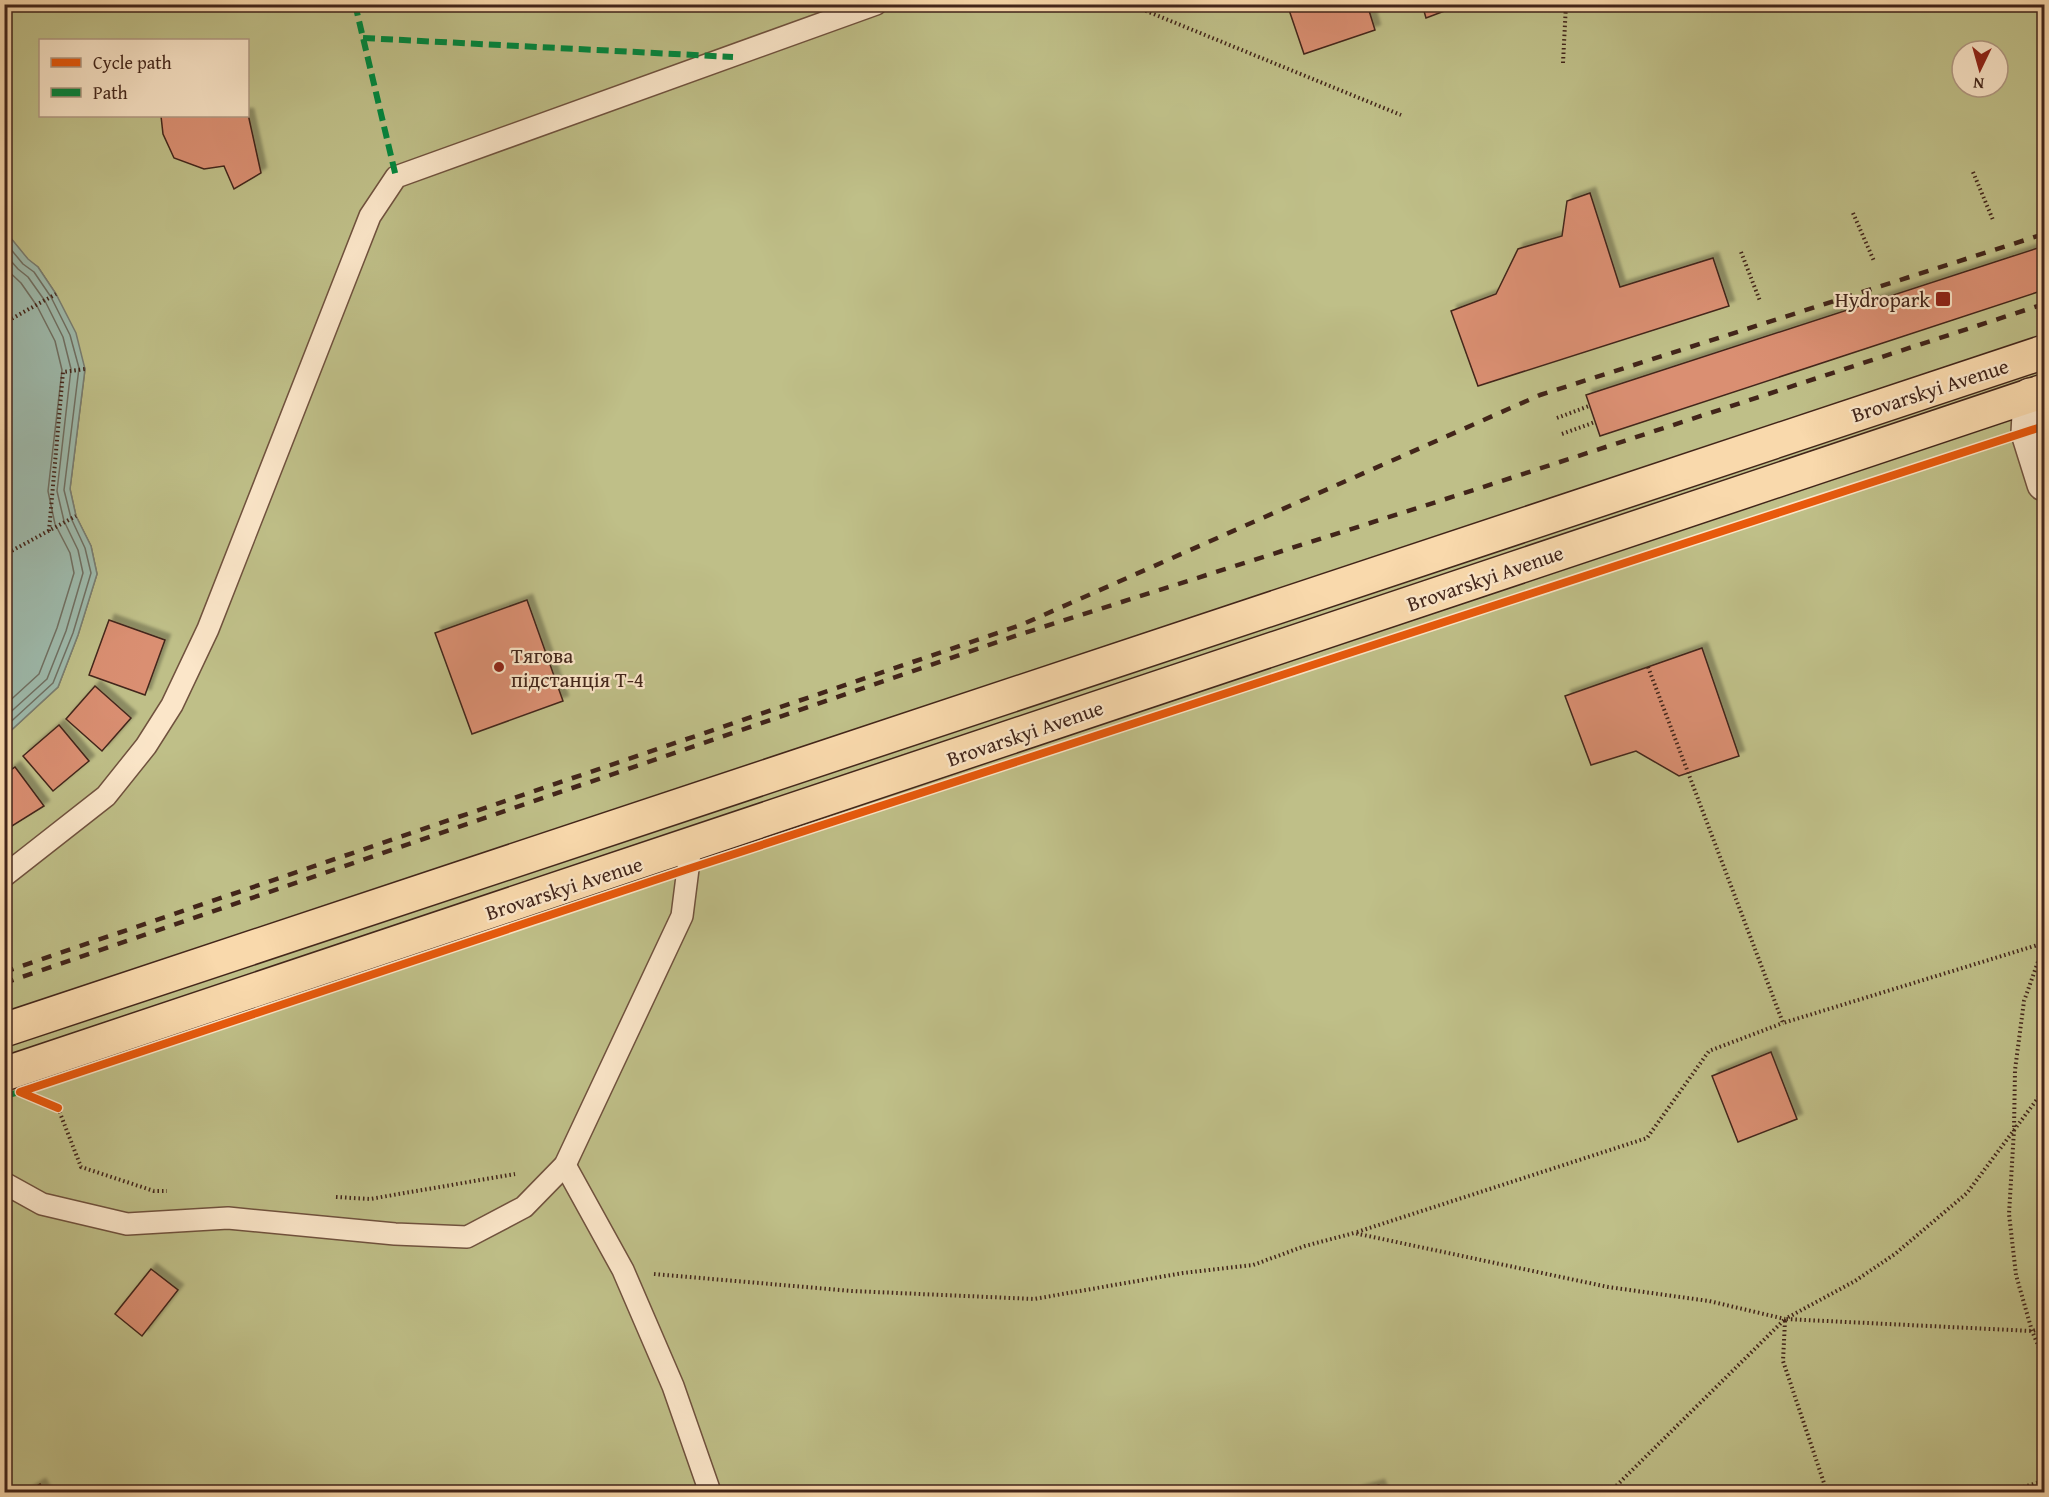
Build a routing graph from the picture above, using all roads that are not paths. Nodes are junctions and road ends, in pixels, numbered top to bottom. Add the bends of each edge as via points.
1 (876, 4) edge
2 (2044, 352) edge
3 (2037, 393) edge
4 (2000, 405) junction
5 (2028, 433) junction
6 (2044, 484) edge
7 (691, 846) junction
8 (4, 876) edge
9 (4, 1030) edge
10 (10, 1072) edge
11 (565, 1165) junction
12 (4, 1183) edge
13 (710, 1492) edge

1 - 8 lane via 396,177 370,216 212,618 172,705 146,746 106,796
2 - 9 main road, Brovarskyi Avenue
3 - 4 main road, Brovarskyi Avenue
3 - 5 street
4 - 5 street
4 - 7 main road, Brovarskyi Avenue
5 - 6 street
7 - 10 main road, Brovarskyi Avenue
7 - 11 lane via 682,916
11 - 12 lane via 524,1207 467,1237 228,1218 127,1224 42,1204
11 - 13 lane via 623,1270 673,1386

